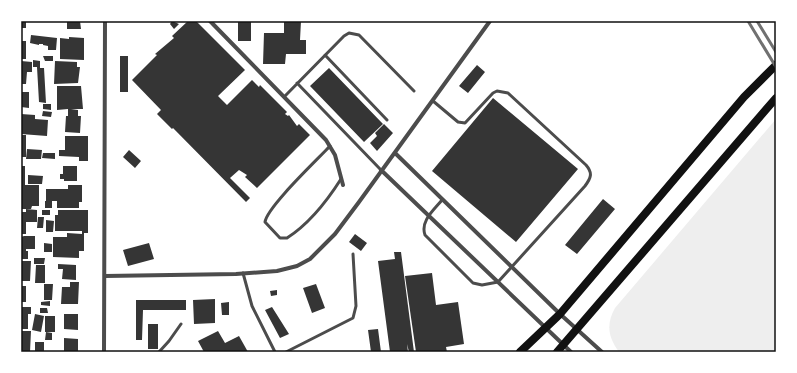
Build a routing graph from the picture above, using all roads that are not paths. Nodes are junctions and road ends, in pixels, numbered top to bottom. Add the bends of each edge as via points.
1 (104, 21) edge
2 (210, 21) edge
3 (490, 21) edge
4 (325, 55) junction
5 (776, 65) edge
6 (297, 83) junction
7 (414, 92) dead end
8 (284, 97) junction
9 (776, 98) edge
10 (433, 102) junction
11 (388, 120) dead end
12 (330, 146) junction
13 (395, 153) junction
14 (381, 170) junction
15 (341, 179) junction
16 (343, 185) dead end
17 (442, 200) junction
18 (429, 215) junction
19 (353, 254) dead end
20 (512, 268) junction
21 (243, 273) junction
22 (105, 276) junction
23 (498, 282) junction
24 (560, 314) junction
25 (181, 324) dead end
26 (545, 329) junction
27 (578, 329) junction
28 (564, 346) junction
29 (104, 352) edge
30 (159, 352) edge
31 (275, 352) edge
32 (286, 352) edge
33 (520, 352) edge
34 (557, 352) edge
35 (571, 352) edge
36 (602, 352) edge

1 - 22 street
2 - 8 street
3 - 10 street
4 - 6 lane
4 - 7 lane via 344,36 353,33 359,35
4 - 11 lane
5 - 24 main road via 744,97
6 - 8 lane
6 - 14 lane
8 - 12 street
9 - 27 main road
10 - 13 street
10 - 20 lane via 458,122 465,123 493,92 508,93 590,170 591,176 586,186
12 - 15 street
12 - 15 lane via 284,194 265,222 280,238 287,238 330,198
13 - 14 street
13 - 17 street
14 - 18 street
14 - 21 street via 335,234 310,259 297,266 277,271
15 - 16 street
17 - 18 lane
17 - 20 street
18 - 23 street
18 - 23 lane via 423,227 425,235 467,277 478,285
19 - 32 lane via 356,306 353,318
20 - 23 lane
20 - 24 street
21 - 22 street
21 - 31 lane via 252,306
22 - 29 street
23 - 26 street
24 - 26 main road
24 - 27 street
25 - 30 lane
26 - 28 street
26 - 33 main road
27 - 28 main road
27 - 36 street
28 - 34 main road
28 - 35 street

